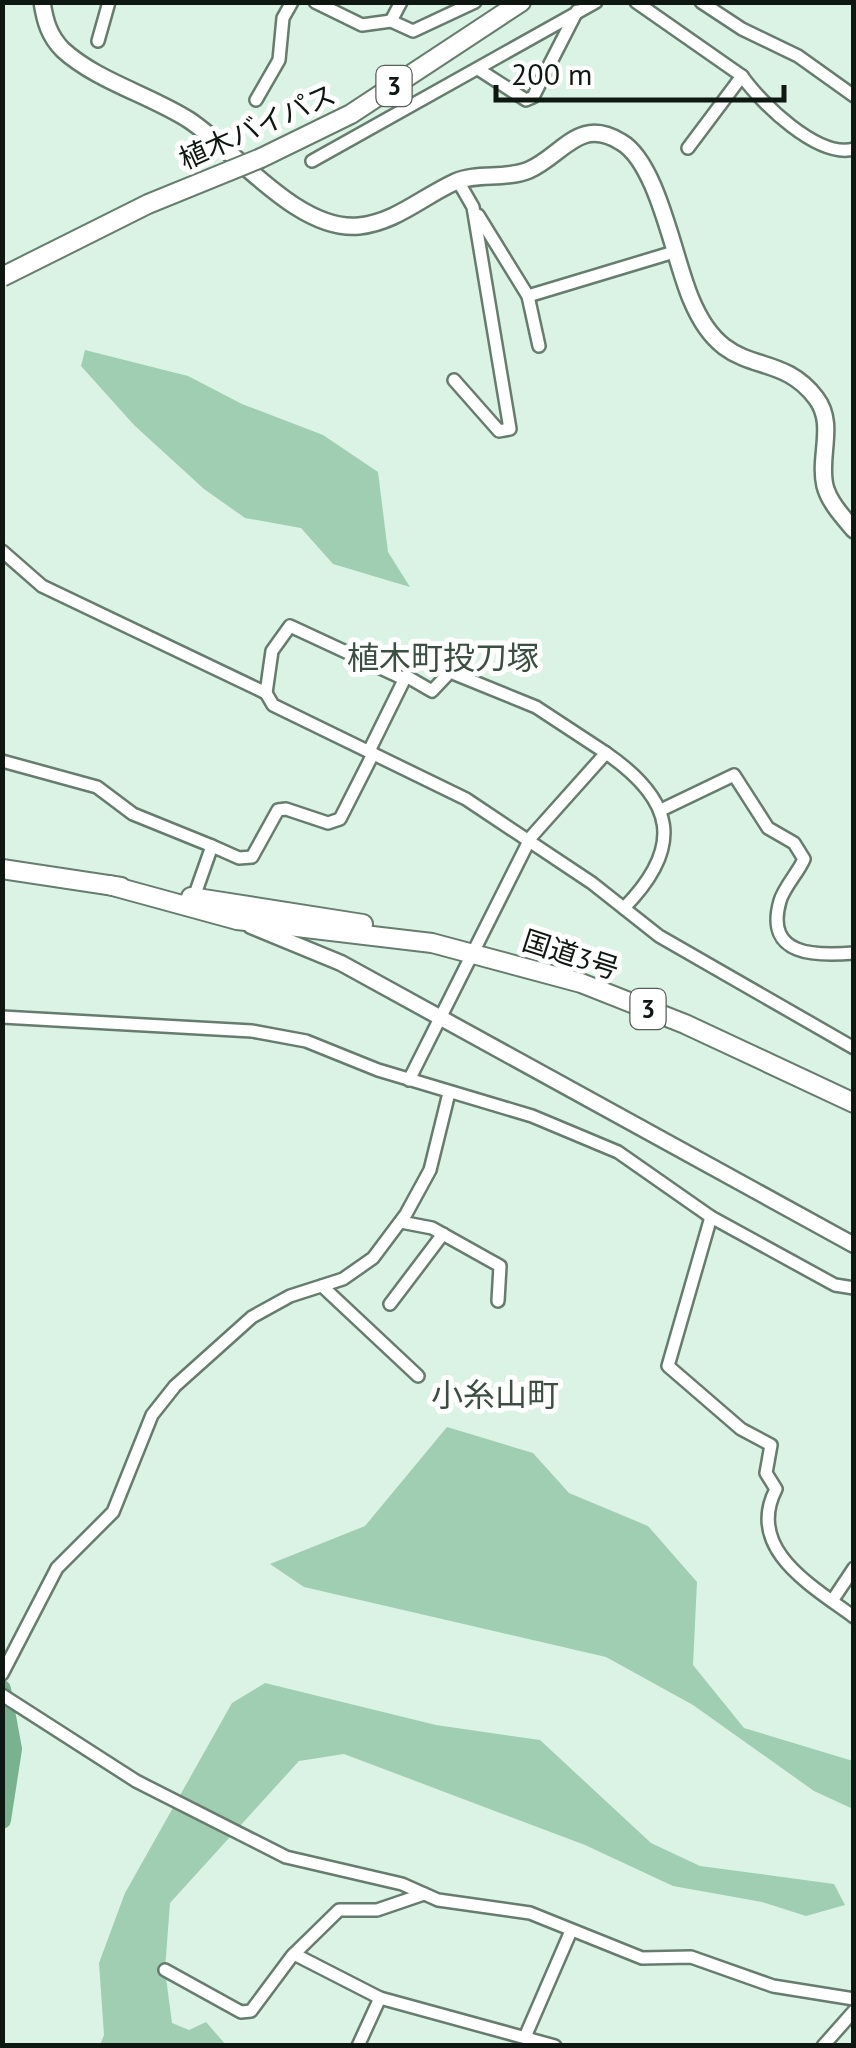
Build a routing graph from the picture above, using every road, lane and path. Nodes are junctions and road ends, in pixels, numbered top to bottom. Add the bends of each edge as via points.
1 (42, 2) edge
2 (108, 2) edge
3 (292, 2) edge
4 (315, 2) edge
5 (402, 2) edge
6 (474, 2) edge
7 (522, 2) edge
8 (596, 2) edge
9 (636, 2) edge
10 (701, 2) edge
11 (578, 11) junction
12 (392, 21) junction
13 (98, 40) dead end
14 (478, 69) junction
15 (742, 76) junction
16 (854, 96) edge
17 (256, 100) dead end
18 (688, 148) dead end
19 (854, 149) edge
20 (312, 161) dead end
21 (458, 180) junction
22 (473, 207) junction
23 (674, 252) junction
24 (2, 277) edge
25 (528, 296) junction
26 (539, 346) dead end
27 (454, 380) dead end
28 (854, 530) edge
29 (2, 551) edge
30 (402, 678) junction
31 (266, 693) junction
32 (606, 753) junction
33 (373, 754) junction
34 (2, 762) edge
35 (661, 810) junction
36 (528, 844) junction
37 (212, 846) junction
38 (2, 869) edge
39 (108, 886) junction
40 (194, 897) junction
41 (258, 908) junction
42 (624, 908) junction
43 (236, 920) junction
44 (288, 926) junction
45 (432, 943) junction
46 (471, 952) junction
47 (854, 954) edge
48 (341, 964) junction
49 (2, 1017) edge
50 (441, 1018) junction
51 (854, 1048) edge
52 (410, 1080) junction
53 (449, 1093) junction
54 (854, 1103) edge
55 (711, 1216) junction
56 (401, 1222) junction
57 (443, 1234) junction
58 (854, 1245) edge
59 (322, 1286) junction
60 (854, 1288) edge
61 (498, 1301) dead end
62 (390, 1304) dead end
63 (418, 1376) dead end
64 (854, 1568) edge
65 (832, 1601) junction
66 (854, 1618) edge
67 (2, 1674) edge
68 (2, 1696) edge
69 (424, 1894) junction
70 (571, 1931) junction
71 (294, 1954) junction
72 (165, 1970) dead end
73 (380, 1998) junction
74 (854, 1999) edge
75 (854, 2011) edge
76 (525, 2037) junction
77 (358, 2046) edge
78 (555, 2046) edge
79 (823, 2046) edge

1 - 21 main road via 49,33 70,56 190,122 264,184 331,225 384,221
2 - 13 street
3 - 17 street via 279,60
4 - 12 street via 362,24
5 - 12 street
6 - 12 street via 419,31
7 - 24 highway, 植木バイパス / 3, bridge via 351,114 99,226
8 - 11 street
9 - 15 street
10 - 16 street
11 - 14 street
11 - 14 street via 534,98 526,100
14 - 20 street
15 - 18 street
15 - 19 street via 779,118 840,152
21 - 22 street
21 - 23 main road via 513,176 534,168 571,137 603,134 638,156
22 - 25 street
22 - 27 street via 510,429 499,431
23 - 25 street
23 - 28 main road via 714,343 797,379 816,398 825,414 825,487
25 - 26 street
29 - 31 street via 42,586
30 - 31 street via 290,626 272,651
30 - 32 street via 432,691 450,672 460,672 536,707
30 - 33 street
31 - 33 street via 273,705
32 - 35 street via 644,782
32 - 36 street
33 - 36 street via 466,799
33 - 37 street via 335,822 278,810 252,856
34 - 37 street via 98,787 133,814
35 - 42 street via 666,842
35 - 47 street via 734,775 768,828 794,843 804,859 780,901 788,945 819,956
36 - 42 street
36 - 46 street
37 - 40 street
38 - 39 highway, 国道3号 / 3
39 - 40 highway, 国道3号 / 3
39 - 43 highway, 国道3号 / 3
40 - 41 highway, 国道3号 / 3
41 - 44 street
41 - 45 highway, 国道3号 / 3 via 335,918
42 - 51 street via 720,973
43 - 44 highway, 国道3号 / 3
43 - 48 street
44 - 45 highway, 国道3号 / 3
44 - 48 street
45 - 46 highway, 国道3号 / 3
46 - 50 street
46 - 54 highway, 国道3号 / 3 via 580,983 685,1024
48 - 50 street
49 - 52 street via 252,1031 306,1041
50 - 52 street
50 - 58 street
52 - 53 street
53 - 55 street via 532,1116 618,1152
53 - 56 street via 430,1170
55 - 60 street via 835,1285
55 - 65 street via 668,1366 771,1445 766,1472 776,1489 766,1513 770,1538 788,1566
56 - 57 street
56 - 59 street via 373,1258
57 - 61 street via 500,1266
57 - 62 street
59 - 63 street
59 - 67 street via 252,1317 175,1386 152,1414 113,1512 57,1568
64 - 65 street
65 - 66 street
68 - 69 street via 136,1782 269,1849
69 - 70 street via 530,1913
69 - 71 street via 376,1910 339,1910
70 - 74 street via 642,1958 691,1958 773,1986
70 - 76 street
71 - 72 street via 245,2012
71 - 73 street
73 - 76 street
73 - 77 street
75 - 79 street
76 - 78 street

